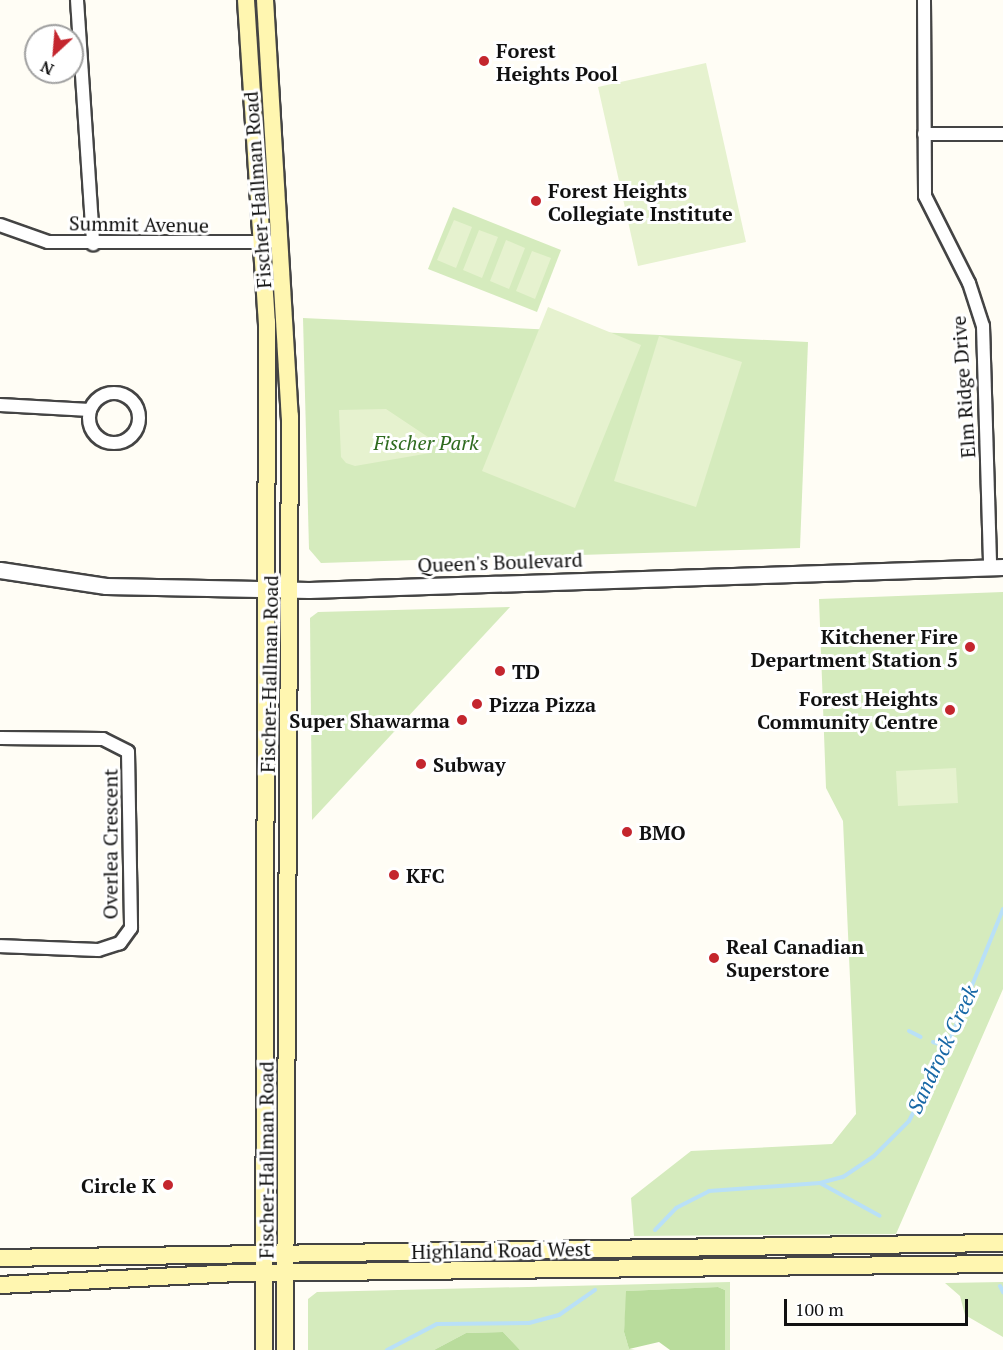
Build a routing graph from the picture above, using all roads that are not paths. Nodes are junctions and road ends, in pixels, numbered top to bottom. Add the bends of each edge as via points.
1 (77, 0) edge
2 (246, 0) edge
3 (265, 0) edge
4 (924, 0) edge
5 (924, 134) junction
6 (1003, 134) edge
7 (0, 225) edge
8 (281, 240) junction
9 (263, 243) junction
10 (93, 244) junction
11 (0, 405) edge
12 (90, 410) junction
13 (997, 567) edge
14 (0, 570) edge
15 (268, 590) junction
16 (291, 590) junction
17 (0, 738) edge
18 (0, 946) edge
19 (1003, 1243) edge
20 (264, 1250) junction
21 (286, 1250) junction
22 (0, 1258) edge
23 (1003, 1264) edge
24 (264, 1273) junction
25 (286, 1273) junction
26 (0, 1285) edge
27 (264, 1350) edge
28 (285, 1350) edge

1 - 10 street
2 - 9 main road, Fischer-Hallman Road
3 - 8 main road, Fischer-Hallman Road
4 - 5 street, Elm Ridge Drive
5 - 6 street
5 - 13 street, Elm Ridge Drive via 925,196 969,283 983,326
7 - 10 street, Summit Avenue via 48,242
8 - 9 street, Summit Avenue
8 - 16 main road, Fischer-Hallman Road
9 - 10 street, Summit Avenue
9 - 15 main road, Fischer-Hallman Road
11 - 12 street
12 - 12 street via 101,396 118,393 136,405 139,423 130,438 107,442 93,431
13 - 16 street, Queen's Boulevard
14 - 15 street, Queen's Boulevard via 105,586
15 - 16 street, Queen's Boulevard
15 - 20 main road, Fischer-Hallman Road
16 - 21 main road, Fischer-Hallman Road
17 - 18 street, Overlea Crescent via 102,739 121,746 131,762 127,937 98,950
19 - 21 main road, Highland Road West
20 - 21 main road, Highland Road West
20 - 22 main road, Highland Road West
20 - 24 main road, Fischer-Hallman Road
21 - 25 main road, Fischer-Hallman Road
23 - 25 main road, Highland Road West
24 - 25 main road, Highland Road West
24 - 26 main road, Highland Road West
24 - 27 main road, Fischer-Hallman Road
25 - 28 main road, Fischer-Hallman Road

